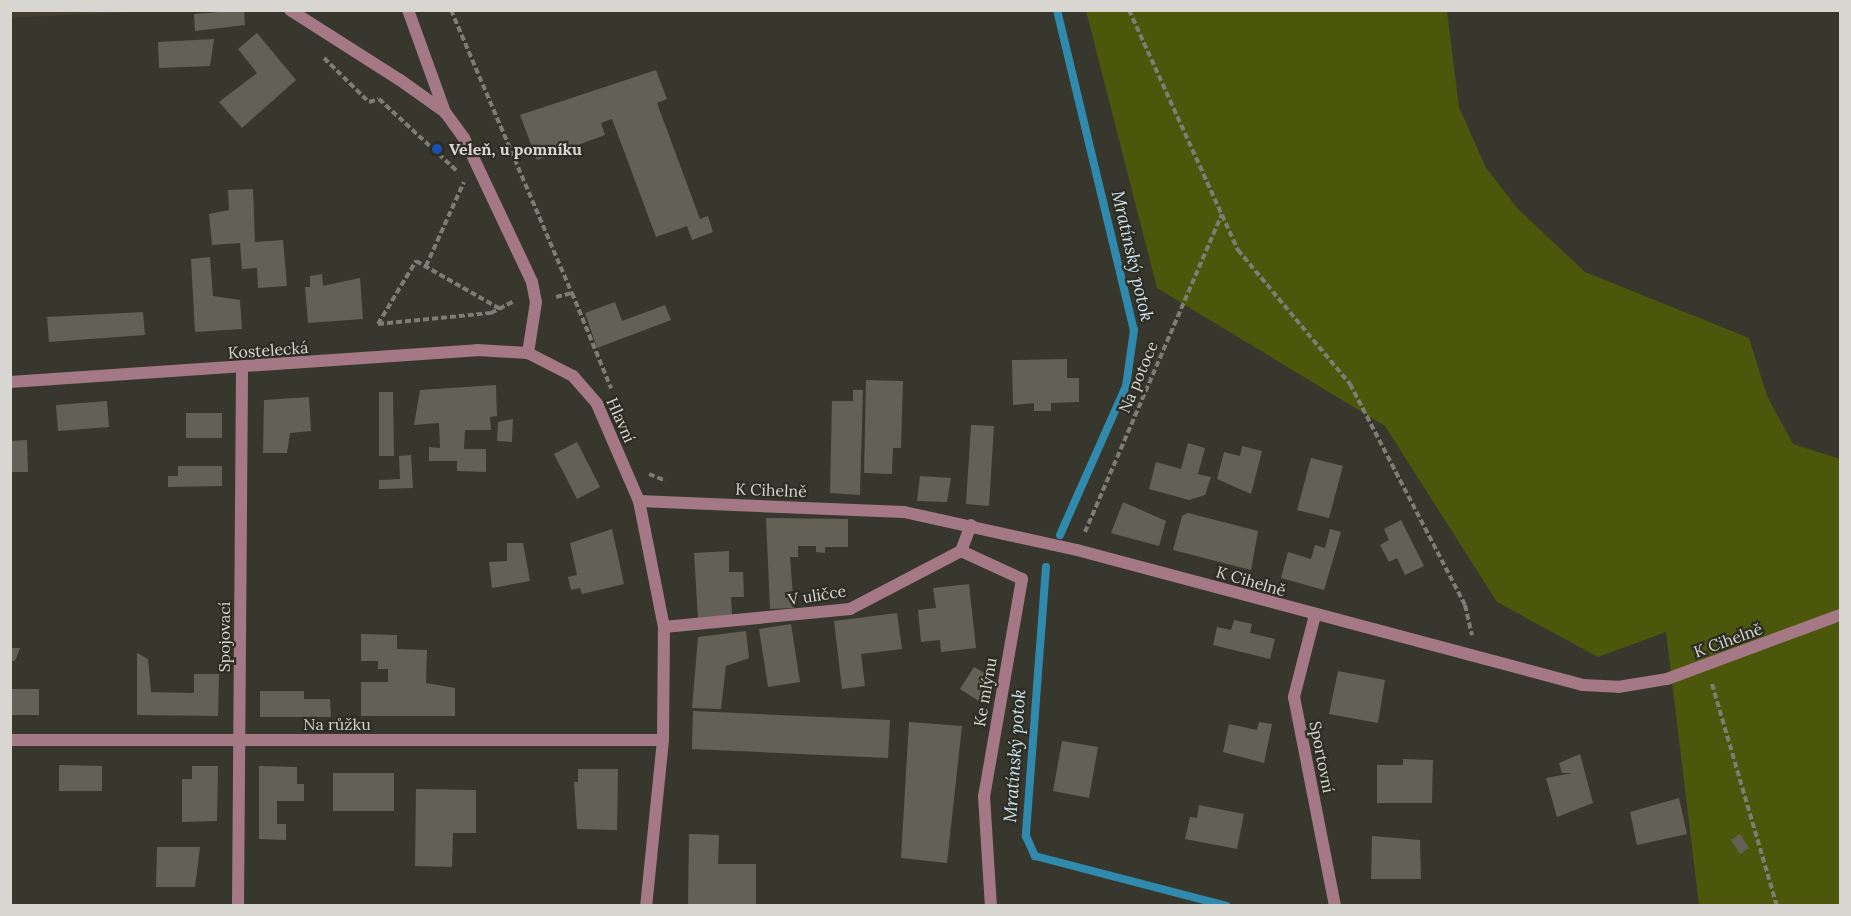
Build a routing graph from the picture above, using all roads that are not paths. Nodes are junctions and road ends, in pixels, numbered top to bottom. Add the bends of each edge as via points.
1 (290, 10) edge
2 (408, 10) edge
3 (444, 112) junction
4 (528, 352) junction
5 (242, 369) junction
6 (10, 382) edge
7 (639, 501) junction
8 (971, 525) junction
9 (961, 551) junction
10 (1315, 615) junction
11 (1840, 615) edge
12 (664, 627) junction
13 (10, 740) edge
14 (663, 740) junction
15 (240, 741) junction
16 (238, 906) edge
17 (646, 906) edge
18 (991, 906) edge
19 (1335, 906) edge

1 - 3 street
2 - 3 street
3 - 4 street via 464,138 526,264 536,302
4 - 5 street, Kostelecká via 477,350
4 - 7 street, Hlavní via 564,369 590,393
5 - 6 street, Kostelecká
5 - 15 street, Spojovací
7 - 8 street, K Cihelně via 904,512
7 - 12 street, Hlavní
8 - 9 street
8 - 10 street, K Cihelně
9 - 12 street, V uličce via 850,609
9 - 18 street, Ke mlýnu via 1022,579 984,796
10 - 11 street, K Cihelně via 1597,686 1646,684 1707,666
10 - 19 street, Sportovní via 1294,697
12 - 14 street, Hlavní
13 - 15 street, Na růžku
14 - 15 street, Na růžku
14 - 17 street, Hlavní
15 - 16 street, Spojovací

